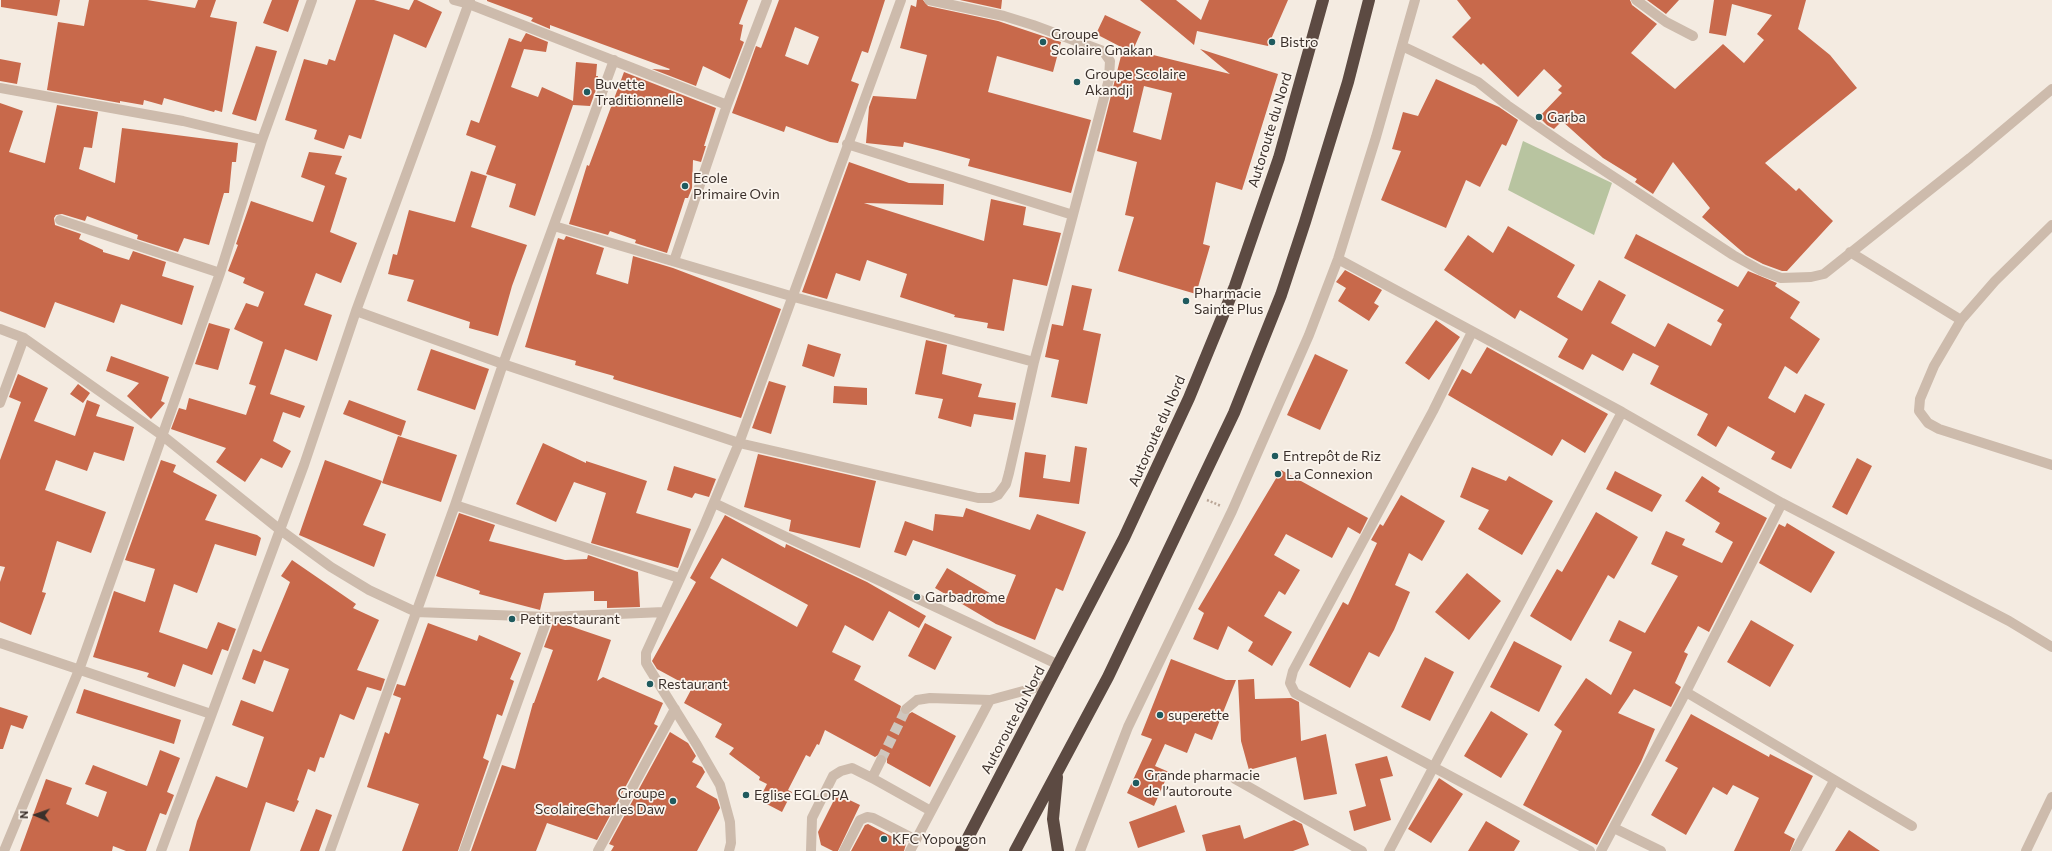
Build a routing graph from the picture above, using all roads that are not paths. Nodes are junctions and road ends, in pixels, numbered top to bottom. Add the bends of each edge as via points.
1 (312, 0) edge
2 (454, 0) edge
3 (766, 0) edge
4 (901, 0) edge
5 (929, 0) edge
6 (1323, 0) edge
7 (1368, 0) edge
8 (1415, 0) edge
9 (1636, 0) edge
10 (470, 2) edge
11 (1693, 36) dead end
12 (1402, 46) junction
13 (614, 60) junction
14 (0, 88) edge
15 (2052, 89) edge
16 (727, 105) junction
17 (262, 140) junction
18 (847, 144) junction
19 (1073, 215) junction
20 (60, 220) dead end
21 (2052, 225) edge
22 (554, 226) junction
23 (1850, 252) junction
24 (1338, 259) junction
25 (674, 261) junction
26 (220, 273) junction
27 (794, 297) junction
28 (356, 311) junction
29 (1961, 320) junction
30 (0, 329) edge
31 (1472, 332) junction
32 (24, 338) junction
33 (1034, 362) junction
34 (503, 364) junction
35 (0, 403) edge
36 (1622, 412) junction
37 (163, 436) junction
38 (740, 442) junction
39 (2052, 465) edge
40 (714, 503) junction
41 (1782, 503) junction
42 (455, 505) junction
43 (279, 529) junction
44 (679, 578) junction
45 (416, 612) junction
46 (664, 612) junction
47 (548, 617) junction
48 (0, 643) edge
49 (2052, 647) edge
50 (1059, 665) junction
51 (79, 670) junction
52 (1049, 684) junction
53 (1686, 692) junction
54 (990, 700) junction
55 (675, 709) junction
56 (906, 709) tunnel mouth
57 (211, 714) junction
58 (881, 760) tunnel mouth
59 (1432, 768) junction
60 (1058, 769) junction
61 (872, 778) junction
62 (1235, 779) dead end
63 (1834, 781) junction
64 (2052, 797) edge
65 (931, 812) junction
66 (1912, 826) dead end
67 (1614, 828) junction
68 (916, 840) junction
69 (4, 851) edge
70 (161, 851) edge
71 (330, 851) edge
72 (464, 851) edge
73 (598, 851) edge
74 (729, 851) edge
75 (811, 851) edge
76 (844, 851) edge
77 (910, 851) edge
78 (961, 851) edge
79 (1014, 851) edge
80 (1058, 851) edge
81 (1080, 851) edge
82 (1362, 851) edge
83 (1389, 851) edge
84 (1590, 851) edge
85 (1601, 851) edge
86 (1661, 851) edge
87 (1796, 851) edge
88 (2026, 851) edge

1 - 17 street
2 - 10 street
3 - 16 street
4 - 18 street
5 - 19 street via 1004,16 1068,37 1107,55 1110,61 1109,79
6 - 50 highway, Autoroute du Nord via 1279,158 1235,286 1190,398 1124,538
7 - 60 highway via 1346,90 1281,295 1234,413 1108,677
8 - 12 street
9 - 11 street via 1671,25
10 - 13 street
10 - 28 street
12 - 23 street via 1478,82 1568,147 1760,270 1780,278 1811,277 1824,274
12 - 24 street
13 - 16 street
13 - 22 street
14 - 17 street via 183,122
15 - 23 street via 1970,158
16 - 25 street
17 - 26 street
18 - 19 street
18 - 27 street
19 - 33 street
20 - 26 street
21 - 29 street via 1995,281
22 - 25 street
22 - 34 street
23 - 29 street
24 - 31 street
24 - 81 street via 1310,335 1232,511 1128,727
25 - 27 street
26 - 37 street
27 - 33 street
27 - 38 street
28 - 34 street
28 - 43 street via 304,465
29 - 39 street via 1934,366 1920,399 1919,411 1923,418 1939,429
30 - 32 street
31 - 36 street
31 - 59 street via 1433,412 1293,671 1290,683 1295,693
32 - 35 street
32 - 37 street
33 - 38 street via 1006,484 998,495 991,498 978,498
34 - 38 street
34 - 42 street
36 - 41 street
36 - 59 street
37 - 43 street
37 - 51 street
38 - 40 street
40 - 44 street
40 - 50 street
41 - 49 street via 2009,621
41 - 53 street
42 - 44 street
42 - 45 street
43 - 45 street via 362,586
43 - 57 street
44 - 46 street
45 - 47 street
45 - 71 street
46 - 47 street
46 - 55 street via 646,658 649,668
47 - 72 street
48 - 51 street
50 - 52 highway, Autoroute du Nord
51 - 57 street
51 - 69 street
52 - 54 street
52 - 78 highway, Autoroute du Nord
53 - 63 street
53 - 67 street
54 - 56 street via 930,698 917,700
54 - 65 street
55 - 73 street
55 - 74 street via 720,785 730,822
57 - 70 street
58 - 61 street
59 - 83 street
59 - 84 street
60 - 79 highway
60 - 80 highway via 1053,819
61 - 65 street
61 - 75 street via 852,768 841,770 833,776 812,818
62 - 82 street
63 - 66 street
63 - 87 street
64 - 88 street
65 - 68 street
67 - 85 street
67 - 86 street
68 - 76 street via 867,817 860,820
68 - 77 street

